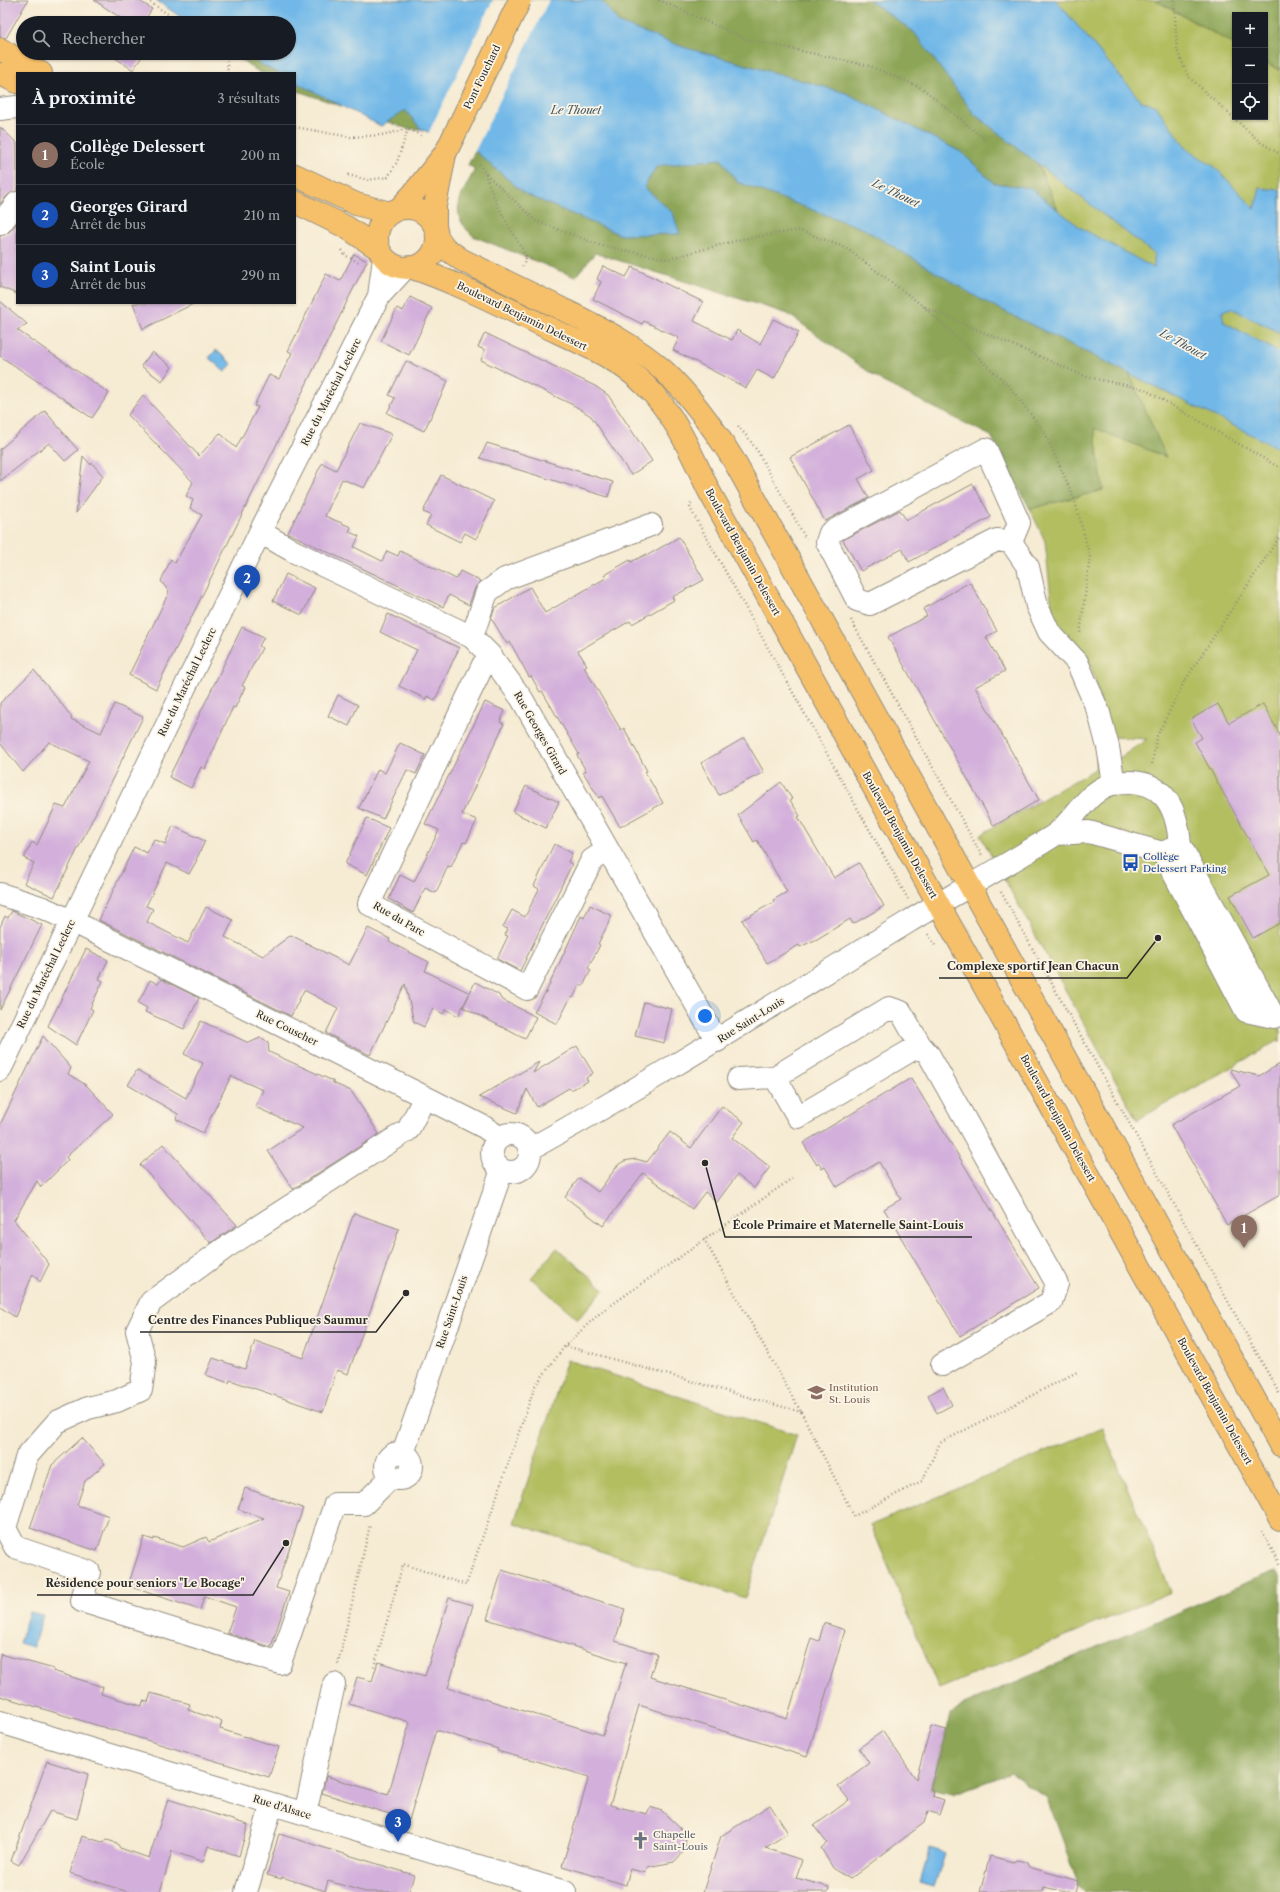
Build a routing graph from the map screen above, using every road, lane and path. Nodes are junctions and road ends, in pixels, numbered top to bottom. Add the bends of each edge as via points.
1 (148, 0) edge
2 (520, 0) edge
3 (659, 0) edge
4 (1174, 0) edge
5 (171, 16) edge
6 (0, 49) edge
7 (16, 58) edge
8 (19, 60) edge
9 (227, 60) edge
10 (39, 72) edge
11 (228, 72) edge
12 (0, 74) edge
13 (16, 82) edge
14 (16, 107) edge
15 (0, 109) edge
16 (296, 128) edge
17 (408, 129) junction
18 (421, 135) dead end
19 (986, 140) dead end
20 (445, 154) junction
21 (1280, 154) edge
22 (479, 164) dead end
23 (485, 173) junction
24 (341, 174) dead end
25 (296, 175) edge
26 (296, 202) edge
27 (16, 203) edge
28 (394, 211) junction
29 (0, 224) edge
30 (436, 232) junction
31 (340, 247) dead end
32 (381, 253) junction
33 (364, 265) dead end
34 (514, 266) dead end
35 (408, 268) junction
36 (379, 296) junction
37 (923, 306) junction
38 (758, 452) dead end
39 (1280, 468) edge
40 (691, 501) dead end
41 (651, 525) dead end
42 (260, 532) junction
43 (1280, 536) edge
44 (808, 542) dead end
45 (1011, 542) junction
46 (850, 618) dead end
47 (472, 637) junction
48 (490, 655) junction
49 (1077, 662) junction
50 (1114, 784) junction
51 (1148, 784) junction
52 (1056, 834) junction
53 (1171, 849) junction
54 (607, 850) junction
55 (991, 873) junction
56 (969, 886) junction
57 (0, 894) edge
58 (910, 904) dead end
59 (939, 904) junction
60 (72, 922) junction
61 (717, 1041) junction
62 (920, 1045) junction
63 (0, 1070) edge
64 (775, 1076) junction
65 (738, 1078) dead end
66 (425, 1097) junction
67 (500, 1138) junction
68 (530, 1149) junction
69 (502, 1170) junction
70 (794, 1177) dead end
71 (704, 1239) junction
72 (566, 1346) junction
73 (942, 1365) dead end
74 (1077, 1372) dead end
75 (1280, 1395) edge
76 (801, 1412) junction
77 (1280, 1445) edge
78 (377, 1493) junction
79 (1280, 1519) edge
80 (374, 1667) dead end
81 (334, 1684) joint
82 (0, 1722) edge
83 (272, 1804) junction
84 (305, 1814) junction
85 (246, 1892) edge
86 (565, 1892) edge

1 - 5 path
2 - 20 main road, Pont Fouchard, bridge
3 - 19 path via 746,39 870,66 922,88
4 - 21 path via 1177,50 1188,76 1260,142
6 - 7 main road
8 - 10 main road
9 - 11 path
12 - 13 main road
14 - 15 street
16 - 17 path via 350,137 382,135
17 - 18 path
17 - 24 path via 397,162 388,178 368,180
20 - 28 main road, Pont Fouchard via 412,195
20 - 30 main road, Pont Fouchard via 435,206
22 - 23 path
23 - 34 path via 502,216 527,257 521,269
23 - 37 path via 536,221 599,245 668,259 742,239 799,230 846,248
25 - 28 main road via 356,204
26 - 32 main road via 346,227
27 - 29 street
28 - 30 main road via 410,208 420,210 428,217
28 - 32 main road via 383,220 378,229 377,239
30 - 35 main road via 435,248 430,258
30 - 56 main road via 445,248 462,260 601,328 634,348 663,371 694,402 733,459
31 - 33 path via 345,255
32 - 35 main road via 397,266
32 - 36 street, Rue du Maréchal Leclerc
35 - 36 street, Rue du Maréchal Leclerc
35 - 59 main road, Boulevard Benjamin Delessert via 452,282 589,348 634,375 664,407
36 - 42 street, Rue du Maréchal Leclerc
37 - 39 path via 1087,377 1144,388
37 - 49 path via 1009,386 1044,432 1074,498 1090,556
38 - 44 path
40 - 58 path via 690,508
41 - 47 street via 505,579 487,592
42 - 47 street, Rue Georges Girard
42 - 60 street, Rue du Maréchal Leclerc
43 - 51 path via 1184,682 1157,736
45 - 45 street via 1019,523 986,449 830,533 827,542 856,600 870,604 997,540
45 - 49 street via 1028,567 1037,606 1049,632
46 - 55 path
47 - 48 street, Rue Georges Girard
48 - 54 street, Rue Georges Girard via 522,699
48 - 54 street, Rue du Parc via 369,904 527,989 592,860
49 - 50 street via 1099,713
50 - 51 street
50 - 52 street via 1084,802
51 - 53 street via 1164,794 1173,812 1179,830
52 - 53 street via 1089,832
52 - 55 street, Rue Saint-Louis
53 - 53 street via 1246,1011 1274,1017
54 - 61 street, Rue Georges Girard
55 - 56 street, Rue Saint-Louis
55 - 75 path
56 - 59 street, Rue Saint-Louis
56 - 77 main road
57 - 60 street, Rue Couscher via 43,908
59 - 61 street, Rue Saint-Louis
59 - 79 main road, Boulevard Benjamin Delessert
60 - 63 street, Rue du Maréchal Leclerc
60 - 66 street, Rue Couscher
61 - 68 street, Rue Saint-Louis
62 - 64 street via 901,1012 889,1008
62 - 64 street via 798,1117
62 - 73 street via 929,1055 1057,1284 1050,1302
64 - 65 street
66 - 67 street, Rue Couscher
66 - 78 street, Rue Saint-Louis via 408,1130 225,1248 151,1302 137,1331 145,1362 141,1390 117,1401 88,1408 58,1422 27,1456 5,1528 16,1547 90,1572 82,1601 280,1663 335,1504 364,1504
67 - 68 street via 516,1135 525,1140
67 - 69 street via 493,1147 492,1156 497,1167
68 - 69 street via 528,1162 522,1169 511,1172
69 - 78 street, Rue Saint-Louis via 403,1453 412,1461 412,1470 404,1479 392,1477
70 - 71 path
71 - 72 path via 600,1313
71 - 76 path
72 - 76 path
72 - 80 path via 535,1386 466,1585 403,1564
74 - 76 path via 940,1443 922,1481 854,1516
78 - 81 path
81 - 84 street
82 - 83 street, Rue d'Alsace
83 - 84 street, Rue d'Alsace
83 - 85 street
84 - 86 street, Rue d'Alsace

